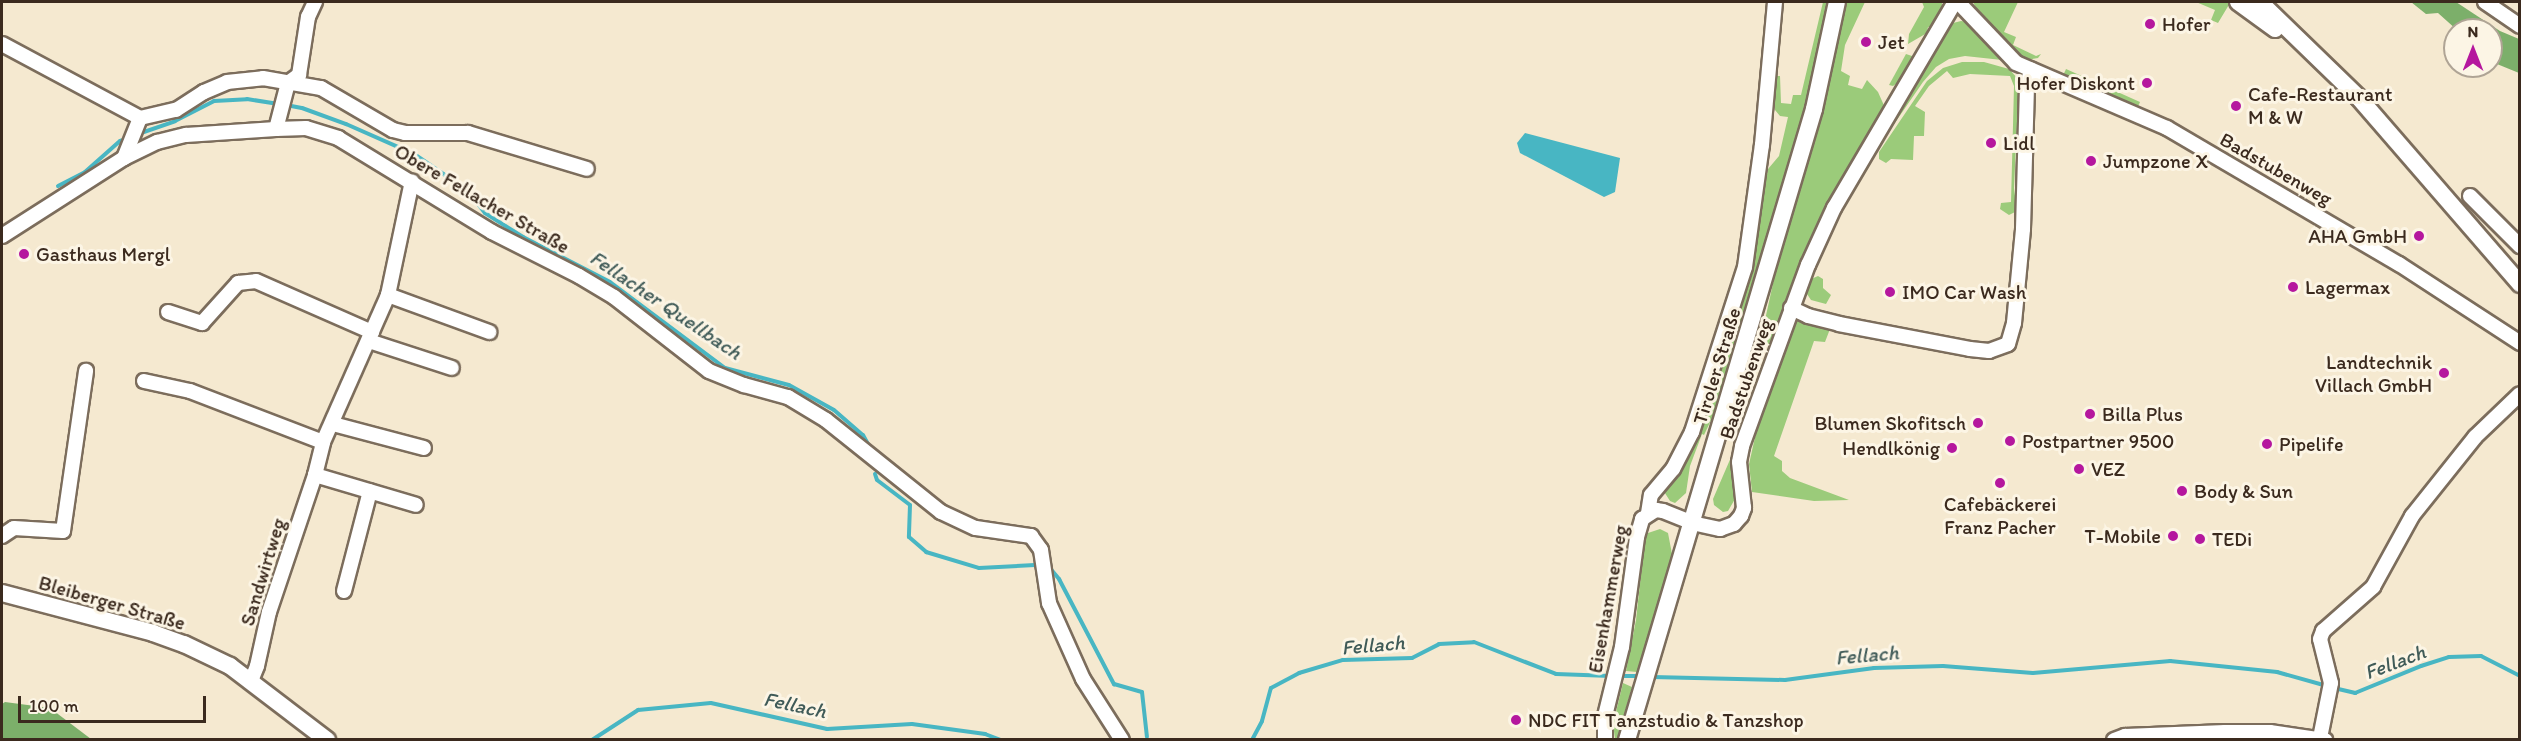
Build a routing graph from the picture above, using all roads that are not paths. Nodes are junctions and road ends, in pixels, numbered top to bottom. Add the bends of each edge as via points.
1 (315, 2) edge
2 (1775, 2) edge
3 (1837, 2) edge
4 (1957, 2) edge
5 (2238, 2) edge
6 (2260, 2) edge
7 (2485, 2) edge
8 (2520, 26) edge
9 (2, 44) edge
10 (2319, 58) junction
11 (2031, 70) junction
12 (288, 83) junction
13 (138, 122) junction
14 (276, 129) junction
15 (127, 152) junction
16 (587, 169) dead end
17 (412, 181) junction
18 (2470, 196) dead end
19 (2, 236) edge
20 (2520, 246) edge
21 (2520, 284) edge
22 (388, 295) junction
23 (1791, 308) junction
24 (168, 312) dead end
25 (489, 332) dead end
26 (370, 337) junction
27 (2520, 343) edge
28 (452, 368) dead end
29 (86, 371) dead end
30 (144, 381) dead end
31 (2520, 394) edge
32 (333, 424) junction
33 (323, 442) junction
34 (424, 448) dead end
35 (315, 475) junction
36 (370, 491) junction
37 (416, 505) dead end
38 (1648, 513) junction
39 (1692, 523) junction
40 (2, 536) edge
41 (344, 591) dead end
42 (2, 593) edge
43 (250, 681) junction
44 (2323, 739) edge
45 (327, 740) edge
46 (1122, 740) edge
47 (1605, 740) edge
48 (1627, 740) edge
49 (2114, 740) edge

1 - 12 street via 308,17 299,75
2 - 38 street via 1762,145 1745,267 1692,432 1673,469 1651,495
3 - 39 main road, Tiroler Straße via 1814,109
4 - 11 street, Badstubenweg via 2016,63
4 - 23 street, Badstubenweg via 1834,207
5 - 10 main road via 2290,43
6 - 10 main road
7 - 8 street
9 - 13 street
10 - 21 main road via 2359,98
11 - 23 street, Badstubenweg via 2027,85 2023,229 2014,322 2008,344 1989,351 1970,349 1839,324
11 - 27 street, Badstubenweg via 2167,129 2399,264
12 - 13 street via 263,78 227,82 176,110
12 - 14 street
12 - 16 street via 321,88 393,130 468,133
13 - 15 street
14 - 15 street, Obere Fellacher Straße via 186,135
14 - 17 street, Obere Fellacher Straße via 322,132
15 - 19 street, Obere Fellacher Straße
17 - 22 street, Sandwirtweg
17 - 46 street, Obere Fellacher Straße via 492,232 618,299 709,371 788,397 826,420 941,512 976,528 1031,536 1041,550 1053,614 1083,679
18 - 20 street
22 - 25 street
22 - 26 street, Sandwirtweg
23 - 39 street, Badstubenweg via 1742,446 1741,516 1734,524 1720,529
24 - 26 street via 202,323 238,283 256,281
26 - 28 street
26 - 32 street, Sandwirtweg
29 - 40 street via 63,531 14,528
30 - 33 street via 190,391
31 - 44 street via 2475,437 2412,516 2373,587 2323,631 2320,639 2330,688
32 - 33 street, Sandwirtweg
32 - 34 street
33 - 35 street, Sandwirtweg
35 - 36 street
35 - 43 street, Sandwirtweg via 268,612
36 - 37 street
36 - 41 street
38 - 39 street, Eisenhammerweg via 1663,511
38 - 47 street, Eisenhammerweg via 1637,537 1631,595 1605,716
39 - 48 main road, Tiroler Straße
42 - 43 main road, Bleiberger Straße via 170,638 230,666
43 - 45 main road, Bleiberger Straße
44 - 49 street via 2271,732 2225,732 2125,736

